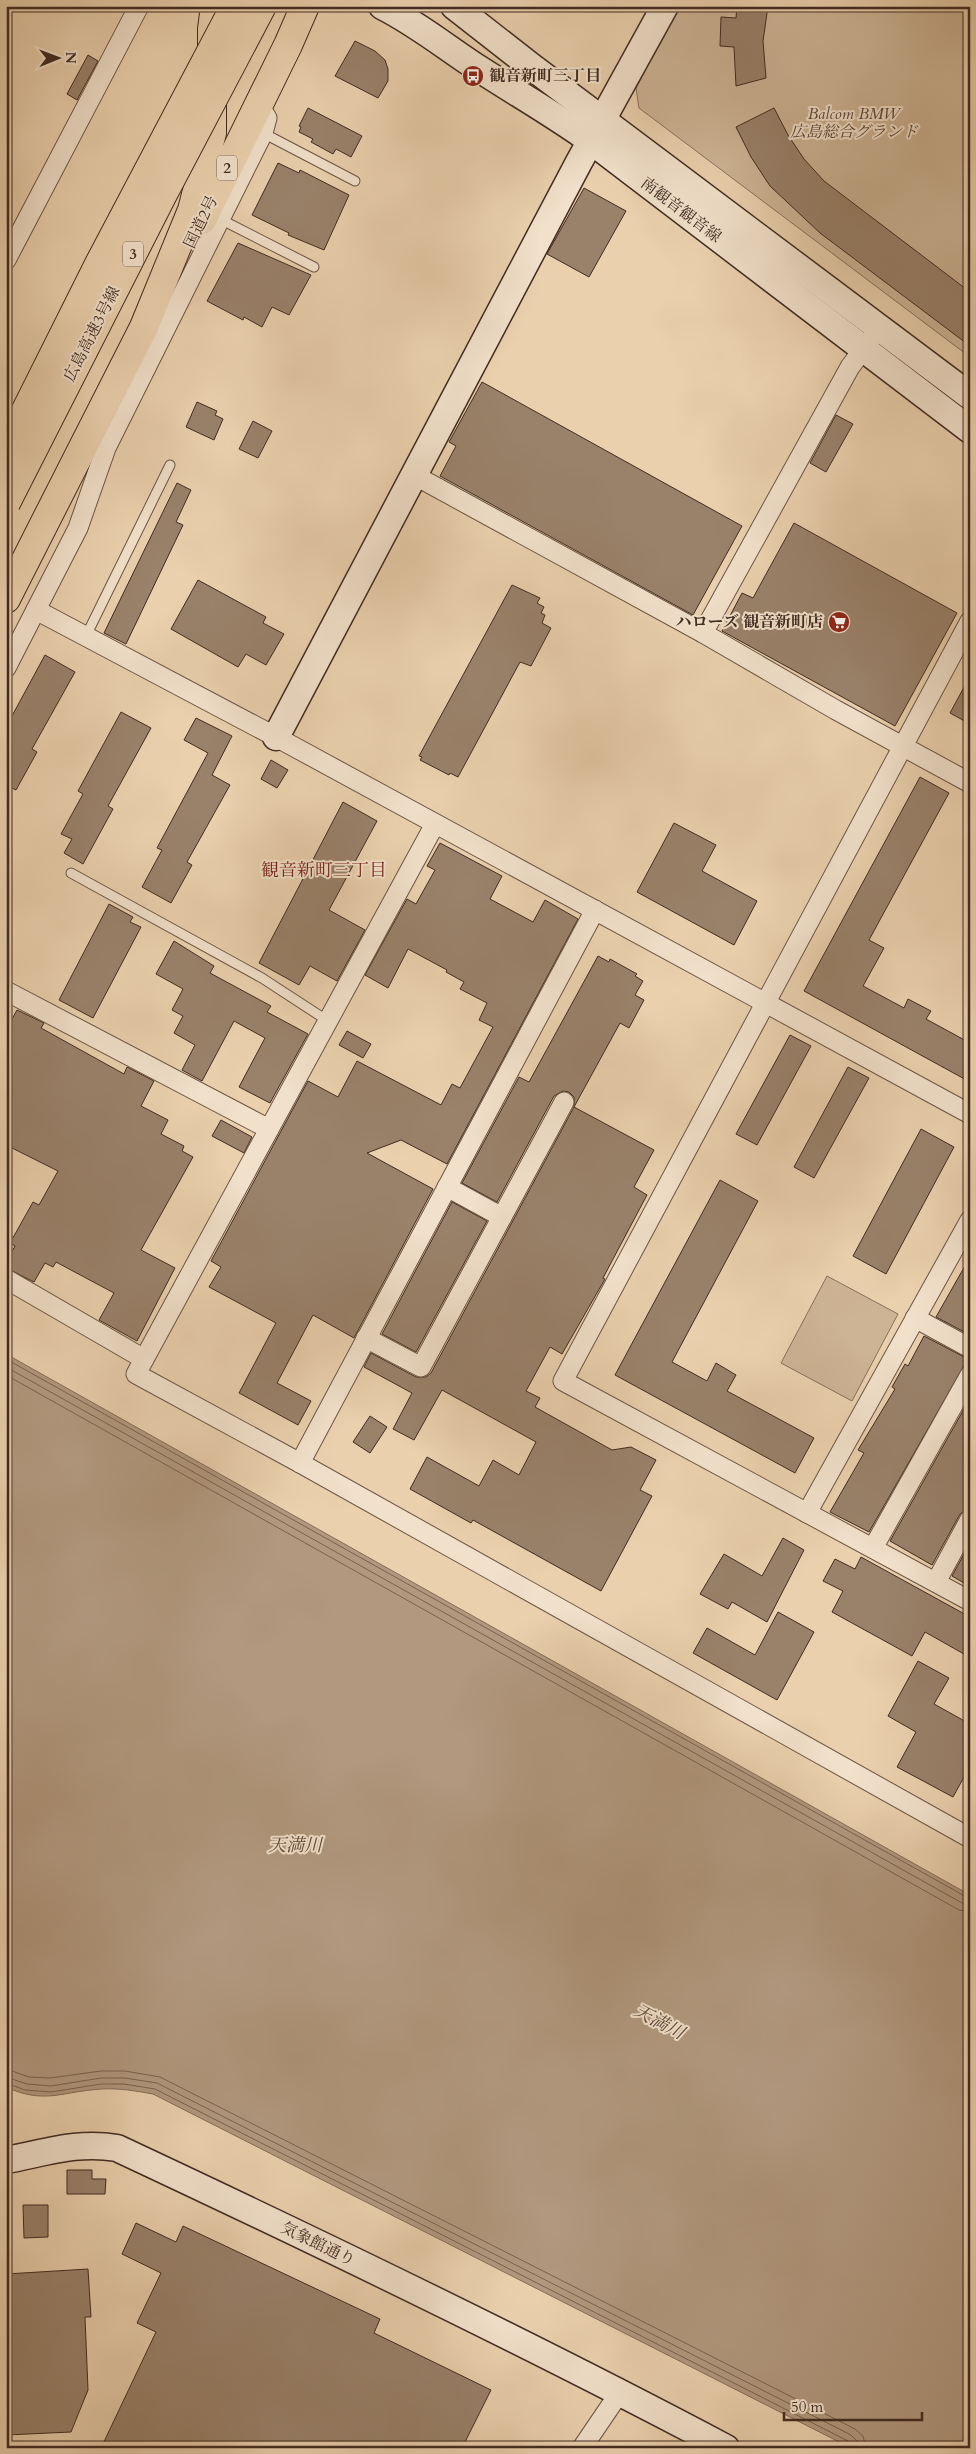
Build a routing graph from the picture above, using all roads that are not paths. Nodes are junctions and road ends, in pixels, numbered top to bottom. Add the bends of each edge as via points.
1 (139, 6) edge
2 (215, 6) edge
3 (235, 6) edge
4 (262, 6) edge
5 (305, 6) edge
6 (382, 6) edge
7 (454, 6) edge
8 (665, 6) edge
9 (258, 104) junction
10 (597, 130) junction
11 (264, 133) junction
12 (355, 181) dead end
13 (220, 220) junction
14 (6, 260) edge
15 (314, 267) dead end
16 (144, 327) junction
17 (880, 327) junction
18 (863, 349) junction
19 (970, 396) edge
20 (970, 430) edge
21 (6, 450) edge
22 (170, 465) dead end
23 (414, 475) junction
24 (6, 503) edge
25 (6, 599) edge
26 (36, 610) junction
27 (970, 621) edge
28 (703, 633) junction
29 (86, 636) junction
30 (6, 668) edge
31 (276, 737) junction
32 (902, 745) junction
33 (970, 783) edge
34 (435, 824) junction
35 (71, 873) dead end
36 (594, 910) junction
37 (6, 991) edge
38 (766, 1002) junction
39 (328, 1021) junction
40 (564, 1102) dead end
41 (970, 1114) edge
42 (269, 1129) junction
43 (447, 1187) junction
44 (502, 1217) junction
45 (970, 1220) edge
46 (6, 1279) edge
47 (916, 1318) junction
48 (366, 1338) junction
49 (970, 1348) edge
50 (144, 1358) junction
51 (970, 1375) edge
52 (300, 1463) junction
53 (806, 1513) junction
54 (970, 1519) edge
55 (873, 1548) junction
56 (936, 1582) junction
57 (970, 1601) edge
58 (970, 1838) edge
59 (6, 2160) edge
60 (620, 2392) junction
61 (582, 2448) edge
62 (726, 2448) edge

1 - 14 street
2 - 16 highway, 国道2号 / 2 via 212,133 192,210
3 - 21 highway, 広島高速3号線 / 3, bridge via 99,264
4 - 24 highway, 広島高速3号線 / 3, bridge
5 - 9 highway, 国道2号 / 2
6 - 10 street, 南観音観音線 via 411,20 480,70 560,119
7 - 10 street, 南観音観音線
8 - 10 street
9 - 11 street via 267,118
9 - 16 highway, 国道2号 / 2 via 164,298
10 - 17 street, 南観音観音線
10 - 18 street, 南観音観音線
10 - 23 street
11 - 12 lane
11 - 13 street
13 - 15 lane
13 - 26 street via 106,448 78,528
16 - 25 highway, 国道2号 / 2
17 - 18 street
17 - 19 street, 南観音観音線
18 - 20 street, 南観音観音線
18 - 28 street
22 - 29 lane
23 - 28 street
23 - 31 street
26 - 29 street
26 - 30 street
27 - 32 street
28 - 32 street
29 - 31 street
31 - 34 street
32 - 33 street
32 - 38 street
34 - 36 street
34 - 39 street
35 - 39 lane via 262,978
36 - 38 street
36 - 43 street
37 - 42 street
38 - 41 street
38 - 53 street via 563,1381
39 - 42 street
40 - 44 street
42 - 50 street
43 - 44 street
43 - 48 street
44 - 48 street via 422,1367
45 - 47 street
46 - 50 street
47 - 49 street
47 - 53 street
48 - 52 street
50 - 52 street via 136,1374
51 - 55 street
52 - 58 street
53 - 55 street
54 - 56 street
55 - 56 street
56 - 57 street
59 - 60 street, 気象館通り via 64,2147 94,2144 117,2148 426,2295
60 - 61 street
60 - 62 street, 気象館通り

